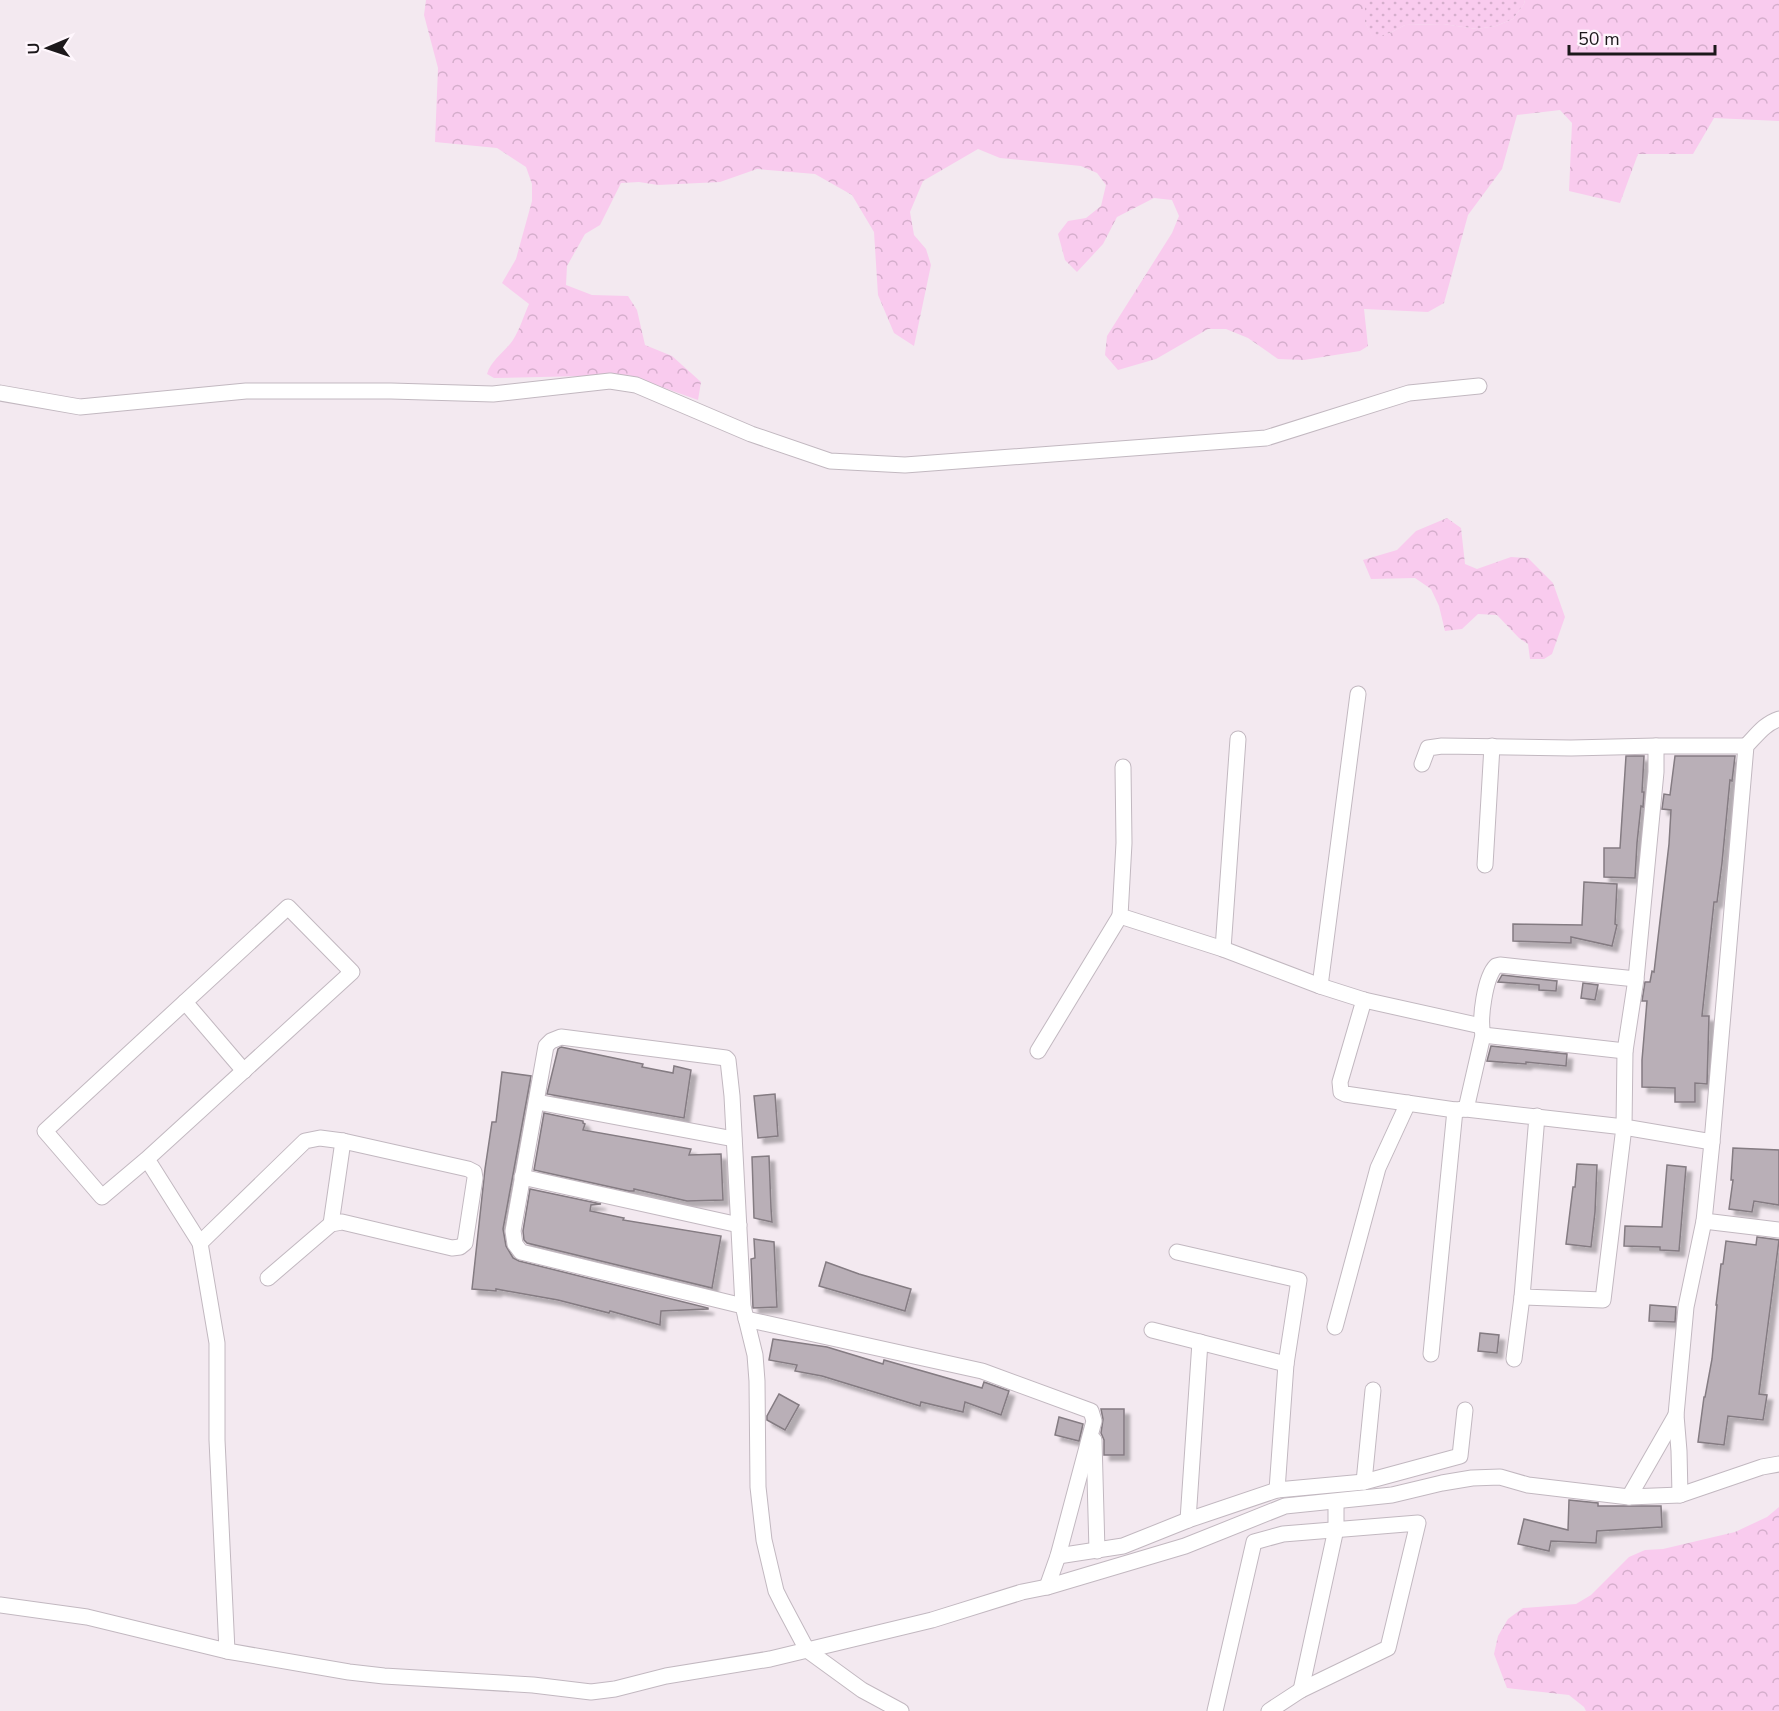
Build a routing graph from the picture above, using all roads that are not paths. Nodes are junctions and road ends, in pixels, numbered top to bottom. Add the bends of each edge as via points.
1 (1479, 386) dead end
2 (0, 393) edge
3 (1358, 694) dead end
4 (1779, 719) edge
5 (1238, 739) dead end
6 (1492, 746) junction
7 (1656, 746) junction
8 (1746, 746) junction
9 (1422, 764) dead end
10 (1123, 767) dead end
11 (1485, 865) dead end
12 (1120, 916) junction
13 (1223, 949) junction
14 (1636, 979) junction
15 (1320, 986) junction
16 (1364, 1000) junction
17 (185, 1002) junction
18 (1482, 1030) junction
19 (1038, 1051) dead end
20 (1625, 1051) junction
21 (244, 1071) junction
22 (537, 1102) junction
23 (1408, 1103) junction
24 (1460, 1109) junction
25 (1537, 1116) junction
26 (1624, 1127) junction
27 (734, 1140) junction
28 (343, 1141) junction
29 (1712, 1142) junction
30 (147, 1159) junction
31 (522, 1177) junction
32 (1704, 1221) junction
33 (331, 1224) junction
34 (739, 1225) junction
35 (1779, 1230) edge
36 (200, 1243) junction
37 (1177, 1252) dead end
38 (268, 1278) dead end
39 (1522, 1297) junction
40 (745, 1312) junction
41 (1335, 1327) dead end
42 (1152, 1330) dead end
43 (1200, 1342) junction
44 (1431, 1354) dead end
45 (1514, 1359) dead end
46 (1286, 1364) junction
47 (1373, 1390) dead end
48 (1465, 1410) dead end
49 (1676, 1414) junction
50 (1094, 1421) junction
51 (1779, 1464) edge
52 (1364, 1482) junction
53 (1277, 1490) junction
54 (1680, 1495) junction
55 (1629, 1497) junction
56 (1336, 1502) junction
57 (1188, 1520) junction
58 (1336, 1529) junction
59 (1097, 1551) junction
60 (1058, 1556) junction
61 (1047, 1587) junction
62 (0, 1605) edge
63 (807, 1650) junction
64 (227, 1651) junction
65 (1301, 1690) junction
66 (901, 1711) edge
67 (1215, 1711) edge
68 (1269, 1711) edge

1 - 2 street via 1408,393 1266,438 905,465 830,461 751,434 636,385 610,381 493,394 246,391 80,407
3 - 15 street
4 - 8 street via 1762,727
5 - 13 street
6 - 7 street
6 - 9 street via 1428,748
6 - 11 street
7 - 8 street
7 - 14 street
8 - 29 street
10 - 12 street
12 - 13 street
12 - 19 street
13 - 15 street
14 - 18 street via 1496,966 1489,977
14 - 20 street
15 - 16 street
16 - 18 street
16 - 23 street via 1340,1082 1341,1092
17 - 21 street
17 - 21 street via 288,907 352,972
17 - 30 street via 45,1131 102,1197
18 - 20 street
18 - 24 street
20 - 26 street
21 - 30 street
22 - 27 street
22 - 27 street via 546,1046 561,1037 726,1058
22 - 31 street
23 - 24 street
23 - 41 street via 1377,1168
24 - 25 street
24 - 44 street
25 - 26 street
25 - 39 street
26 - 29 street
26 - 39 street via 1603,1300
27 - 34 street
28 - 33 street
28 - 33 street via 468,1169 475,1178 465,1243 460,1247 350,1222
28 - 36 street via 305,1141
29 - 32 street
30 - 36 street
31 - 34 street
31 - 40 street via 513,1231 521,1252
32 - 35 street
32 - 49 street via 1686,1307
33 - 38 street
34 - 40 street
36 - 64 street via 217,1343 217,1440
37 - 46 street via 1299,1281
39 - 45 street
40 - 50 street via 982,1371 1088,1409
40 - 63 street via 755,1355 758,1487 764,1540 776,1591
42 - 43 street
43 - 46 street
43 - 57 street
46 - 53 street
47 - 52 street
48 - 52 street via 1460,1456
49 - 54 street
49 - 55 street
50 - 59 street
50 - 60 street
51 - 54 street
52 - 53 street
53 - 57 street
54 - 55 street
55 - 56 street via 1500,1478 1472,1478
56 - 58 street
56 - 61 street via 1285,1506 1185,1546
57 - 59 street via 1123,1546
58 - 65 street
58 - 65 street via 1418,1523 1388,1648
58 - 67 street via 1283,1534 1254,1542
59 - 60 street
60 - 61 street
61 - 63 street
62 - 64 street via 87,1617
63 - 64 street via 591,1692 372,1675
63 - 66 street via 862,1690
65 - 68 street

